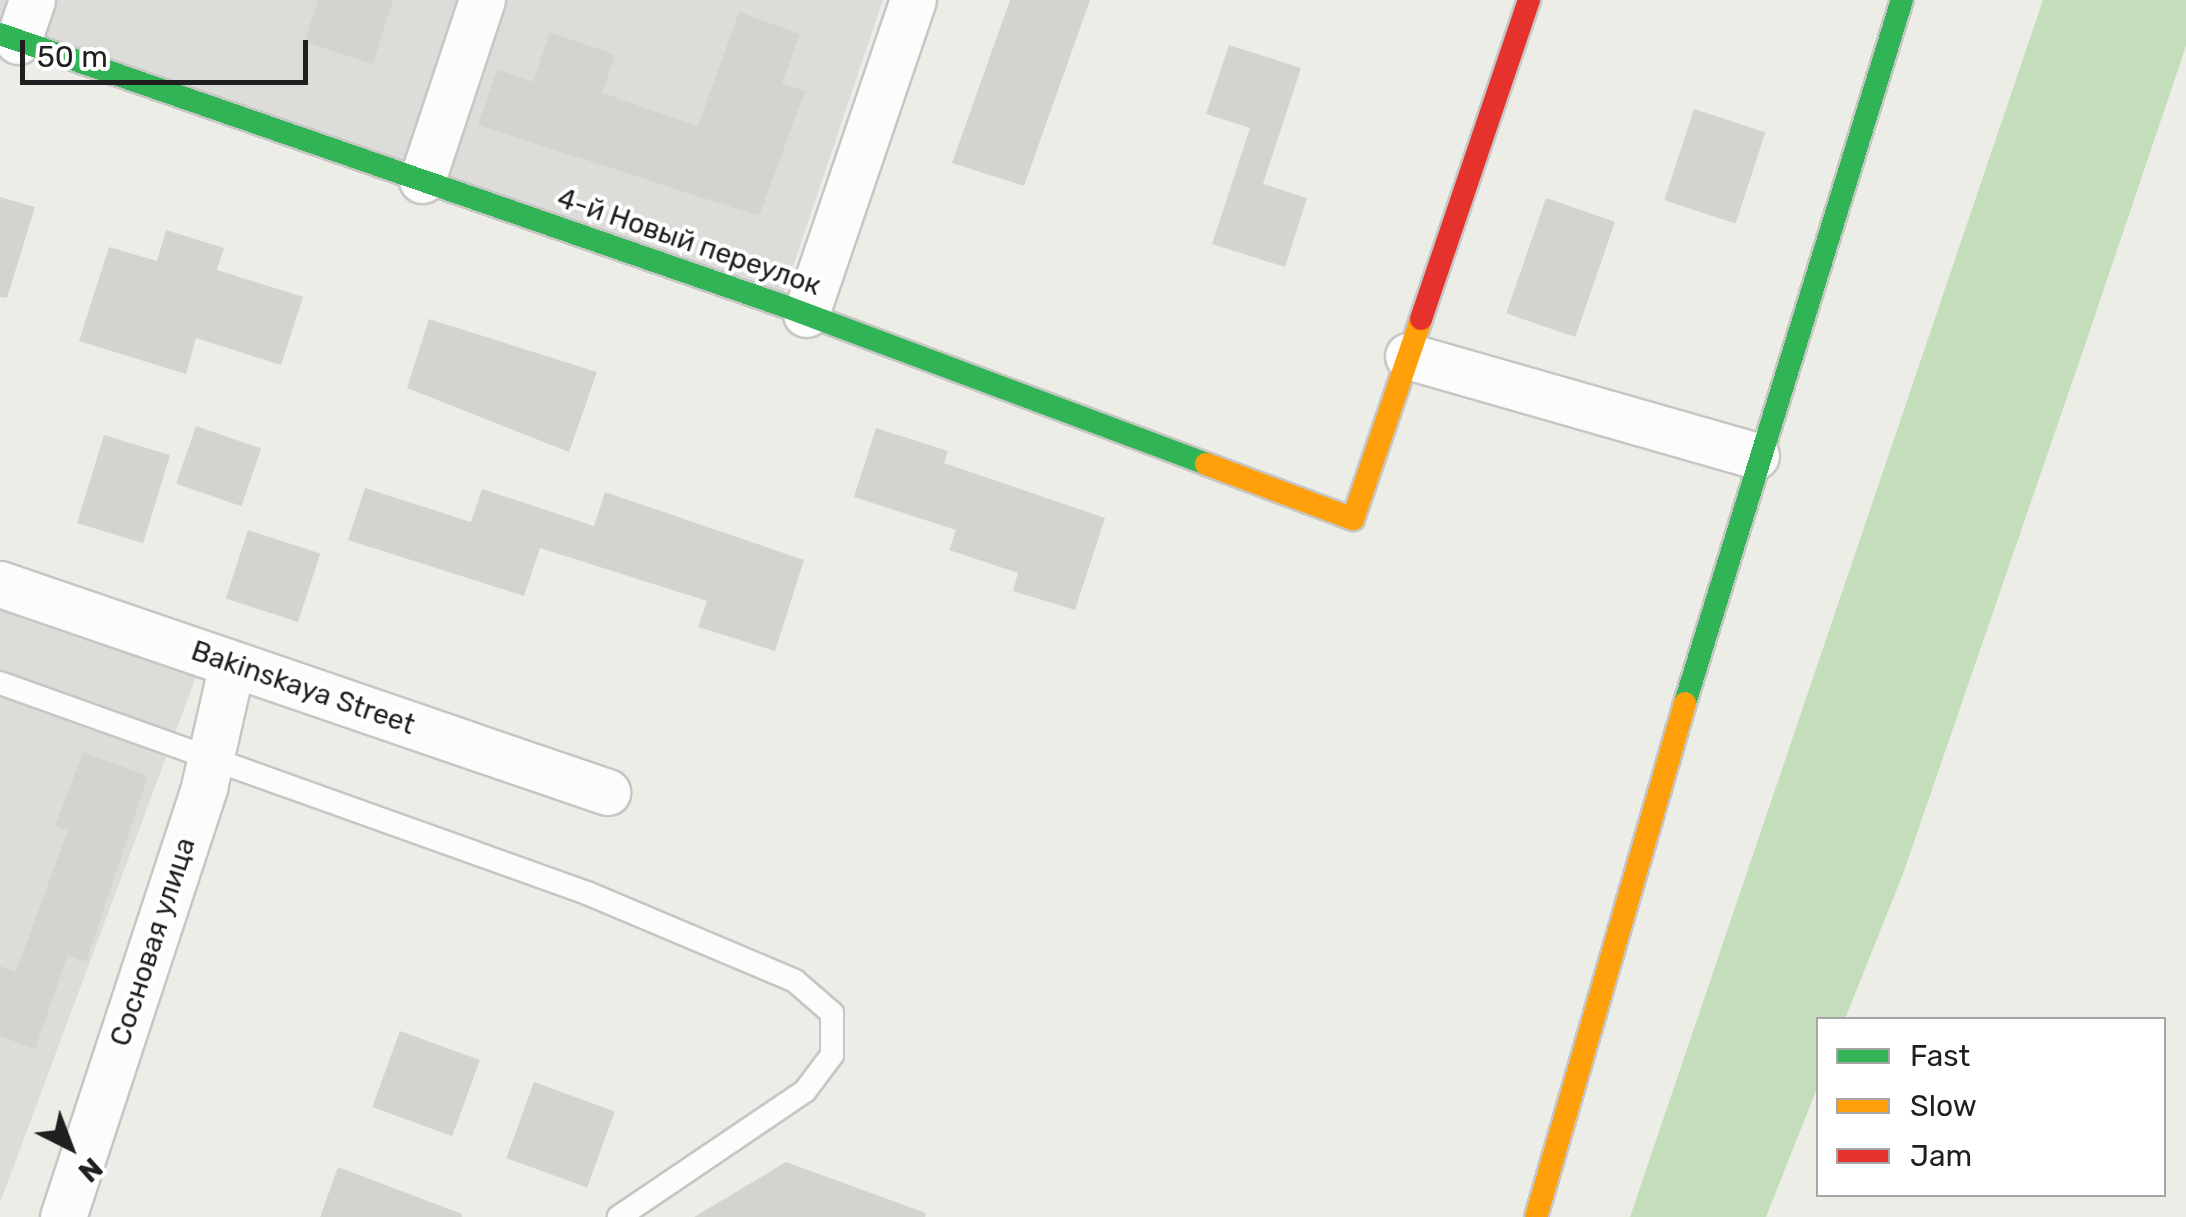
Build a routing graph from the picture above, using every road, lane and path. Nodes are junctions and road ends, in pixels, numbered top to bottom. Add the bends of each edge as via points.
1 (482, 0) edge
2 (913, 0) edge
3 (1530, 0) edge
4 (1902, 0) edge
5 (17, 25) edge
6 (422, 180) junction
7 (806, 314) junction
8 (1408, 356) junction
9 (1756, 456) junction
10 (0, 584) edge
11 (232, 664) junction
12 (0, 683) edge
13 (211, 755) junction
14 (607, 792) dead end
15 (63, 1217) edge
16 (619, 1217) edge
17 (1536, 1217) edge

1 - 6 street
2 - 7 street
3 - 8 street
4 - 9 street
5 - 6 street, 4-й Новый переулок
6 - 7 street, 4-й Новый переулок
7 - 8 street, 4-й Новый переулок via 1353,519
8 - 9 street
9 - 17 street
10 - 11 street, Bakinskaya Street
11 - 13 street, Сосновая улица
11 - 14 street, Bakinskaya Street
12 - 13 lane
13 - 15 street, Сосновая улица
13 - 16 lane via 587,894 795,982 832,1013 832,1054 805,1090

